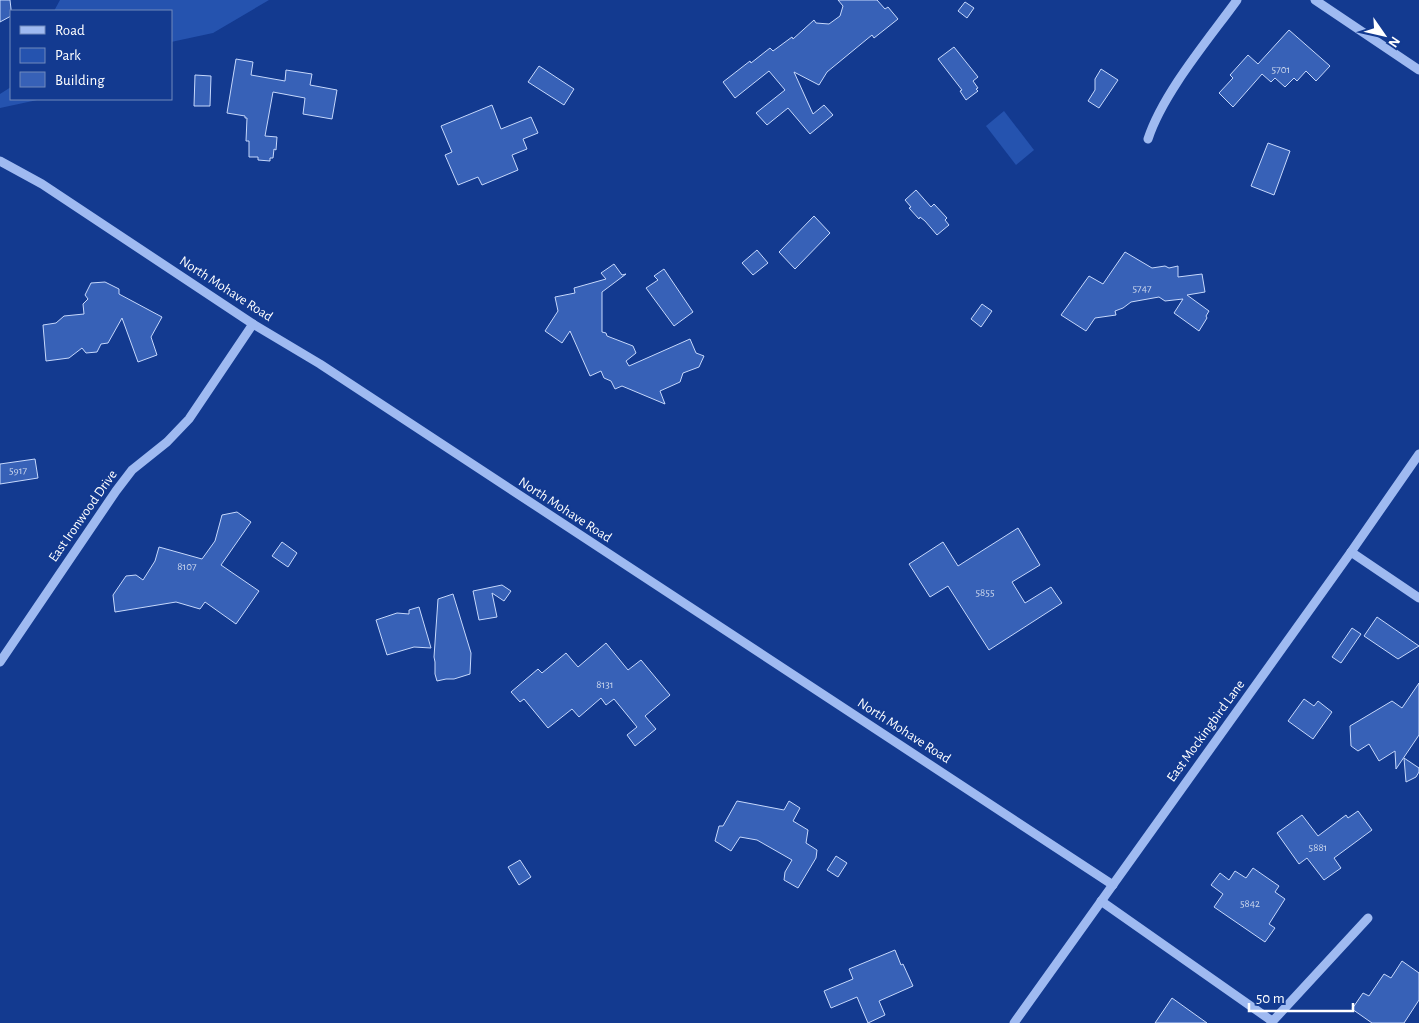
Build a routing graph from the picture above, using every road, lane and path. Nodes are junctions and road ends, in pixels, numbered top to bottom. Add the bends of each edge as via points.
1 (1237, 0) edge
2 (1314, 0) edge
3 (1419, 70) edge
4 (1148, 139) dead end
5 (0, 161) edge
6 (253, 324) junction
7 (1419, 454) edge
8 (1351, 552) junction
9 (1419, 598) edge
10 (0, 662) edge
11 (1113, 885) junction
12 (1101, 901) junction
13 (1368, 918) dead end
14 (1272, 1022) edge
15 (1014, 1023) edge

1 - 4 street via 1179,80
2 - 3 street
5 - 6 street, North Mohave Road via 58,194
6 - 10 street, East Ironwood Drive via 189,419 132,470 116,490
6 - 11 street, North Mohave Road via 320,364
7 - 8 street, East Mockingbird Lane
8 - 9 street
8 - 11 street, East Mockingbird Lane
11 - 12 street, East Mockingbird Lane
12 - 14 street
12 - 15 street, East Mockingbird Lane
13 - 14 street

